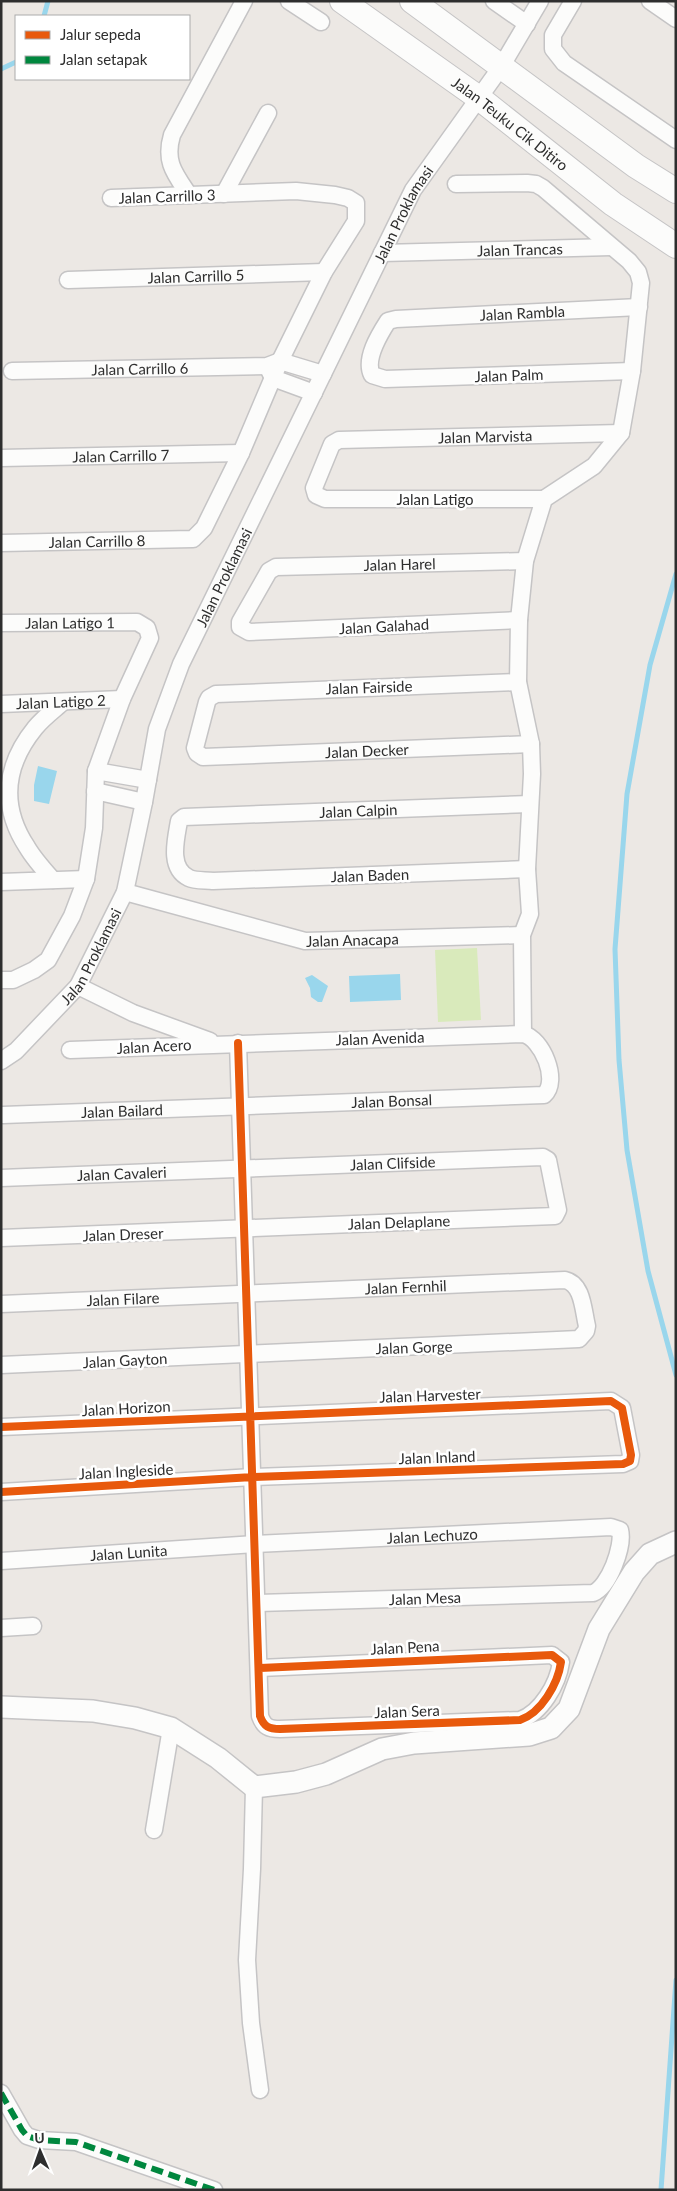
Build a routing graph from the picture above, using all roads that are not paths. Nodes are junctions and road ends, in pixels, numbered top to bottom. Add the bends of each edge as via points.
1 (244, 1) edge
2 (288, 1) edge
3 (342, 1) edge
4 (412, 1) edge
5 (494, 1) edge
6 (540, 1) edge
7 (573, 1) edge
8 (650, 1) edge
9 (676, 19) edge
10 (321, 22) dead end
11 (527, 24) junction
12 (501, 67) junction
13 (479, 98) junction
14 (268, 113) dead end
15 (676, 140) edge
16 (456, 184) dead end
17 (676, 191) edge
18 (224, 194) junction
19 (189, 195) junction
20 (111, 198) dead end
21 (676, 246) edge
22 (611, 247) junction
23 (382, 253) junction
24 (324, 272) junction
25 (68, 280) dead end
26 (639, 306) junction
27 (273, 368) junction
28 (12, 371) dead end
29 (632, 371) junction
30 (323, 374) junction
31 (385, 379) joint
32 (314, 393) junction
33 (621, 433) junction
34 (241, 453) junction
35 (1, 458) edge
36 (544, 499) junction
37 (325, 500) joint
38 (1, 543) edge
39 (525, 561) junction
40 (519, 620) junction
41 (1, 623) edge
42 (249, 632) joint
43 (518, 682) junction
44 (122, 699) junction
45 (63, 702) junction
46 (1, 704) edge
47 (531, 744) junction
48 (202, 757) joint
49 (96, 771) junction
50 (148, 780) junction
51 (95, 791) junction
52 (5, 794) edge
53 (144, 802) junction
54 (530, 804) junction
55 (188, 817) joint
56 (528, 869) junction
57 (86, 879) junction
58 (53, 880) junction
59 (1, 882) edge
60 (125, 892) junction
61 (522, 935) junction
62 (7, 980) edge
63 (78, 986) junction
64 (523, 1034) junction
65 (217, 1043) junction
66 (238, 1043) junction
67 (70, 1050) dead end
68 (1, 1061) edge
69 (240, 1105) junction
70 (3, 1115) dead end
71 (242, 1168) junction
72 (1, 1178) edge
73 (555, 1216) joint
74 (244, 1229) junction
75 (1, 1238) edge
76 (246, 1293) junction
77 (1, 1304) edge
78 (579, 1340) joint
79 (249, 1354) junction
80 (1, 1365) edge
81 (251, 1416) junction
82 (1, 1427) edge
83 (623, 1464) joint
84 (253, 1477) junction
85 (1, 1492) edge
86 (674, 1542) edge
87 (255, 1544) junction
88 (1, 1561) edge
89 (592, 1593) joint
90 (258, 1603) junction
91 (33, 1626) dead end
92 (1, 1628) edge
93 (260, 1668) junction
94 (1, 1707) edge
95 (534, 1713) joint
96 (171, 1728) junction
97 (254, 1787) junction
98 (154, 1830) dead end
99 (260, 2090) dead end
100 (1, 2093) edge
101 (214, 2190) edge

1 - 19 street via 169,144 172,168
2 - 10 street
3 - 13 main road, Jalan Teuku Cik Ditiro
4 - 12 main road
5 - 11 street
6 - 11 street, Jalan Proklamasi
7 - 15 street via 554,35 553,49 564,63
8 - 9 street
11 - 12 street, Jalan Proklamasi
12 - 13 street, Jalan Proklamasi
12 - 17 main road via 636,166
13 - 21 main road, Jalan Teuku Cik Ditiro via 613,204
13 - 23 street, Jalan Proklamasi via 413,190
14 - 18 street, Jalan Carrillo 3
16 - 22 street via 536,184
18 - 19 street, Jalan Carrillo 3
18 - 24 street, Jalan Carrillo 3 via 296,191 348,198 356,203 356,221
19 - 20 street, Jalan Carrillo 3
22 - 23 street, Jalan Trancas
22 - 26 street via 638,272 641,283
23 - 30 street, Jalan Proklamasi
24 - 25 street, Jalan Carrillo 5
24 - 27 street
26 - 29 street
26 - 31 street, Jalan Rambla via 388,321 368,368 372,375
27 - 28 street, Jalan Carrillo 6
27 - 30 street
27 - 32 street
27 - 34 street
29 - 31 street, Jalan Palm
29 - 33 street
30 - 32 street, Jalan Proklamasi
32 - 50 street, Jalan Proklamasi via 180,664 157,729
33 - 36 street via 594,466
33 - 37 street, Jalan Marvista via 339,440 329,449 314,488 316,495
34 - 35 street, Jalan Carrillo 7
34 - 38 street, Jalan Carrillo 8 via 204,528 194,539
36 - 37 street, Jalan Latigo
36 - 39 street
39 - 40 street
39 - 42 street, Jalan Harel via 276,567 269,571 240,622 240,627
40 - 42 street, Jalan Galahad
40 - 43 street
41 - 44 street, Jalan Latigo 1 via 137,622 147,628 150,638
43 - 47 street
43 - 48 street, Jalan Fairside via 220,693 212,695 207,702 195,748
44 - 45 street, Jalan Latigo 2
44 - 49 street
45 - 46 street, Jalan Latigo 2
45 - 52 street via 36,727 14,760
47 - 48 street, Jalan Decker
47 - 54 street
49 - 50 street
49 - 51 street
50 - 53 street, Jalan Proklamasi
51 - 53 street
51 - 57 street via 94,828
52 - 58 street via 27,847
53 - 60 street, Jalan Proklamasi
54 - 55 street, Jalan Calpin
54 - 56 street
55 - 56 street, Jalan Baden via 181,818 174,853 179,870 190,879 212,881
56 - 61 street via 530,914
57 - 58 street
57 - 62 street via 72,916 48,960 34,970
58 - 59 street
60 - 61 street, Jalan Anacapa via 305,941
60 - 63 street, Jalan Proklamasi
61 - 64 street
63 - 65 street via 133,1013
63 - 68 street, Jalan Proklamasi via 16,1051
64 - 66 street, Jalan Avenida
64 - 69 street, Jalan Bonsal via 535,1040 546,1060 550,1085 544,1095
65 - 66 street, Jalan Acero
65 - 67 street, Jalan Acero
66 - 69 street
69 - 70 street, Jalan Bailard
69 - 71 street
71 - 72 street, Jalan Cavaleri
71 - 73 street, Jalan Clifside via 544,1157 548,1160 558,1210
71 - 74 street
73 - 74 street, Jalan Delaplane
74 - 75 street, Jalan Dreser
74 - 76 street
76 - 77 street, Jalan Filare
76 - 78 street, Jalan Fernhil via 564,1280 575,1284 579,1291 587,1326
76 - 79 street
78 - 79 street, Jalan Gorge
79 - 80 street, Jalan Gayton
79 - 81 street
81 - 82 street, Jalan Horizon
81 - 83 street, Jalan Harvester via 610,1401 622,1408 624,1416 631,1455 630,1461
81 - 84 street
83 - 84 street, Jalan Inland
84 - 85 street, Jalan Ingleside
84 - 87 street
86 - 97 street via 650,1554 634,1572 600,1630 569,1709 551,1728 529,1735 414,1743 382,1749 326,1774 296,1782
87 - 88 street, Jalan Lunita
87 - 89 street, Jalan Lechuzo via 612,1527 620,1530 620,1547 607,1581
87 - 90 street
89 - 90 street, Jalan Mesa
90 - 93 street
91 - 92 street
93 - 95 street, Jalan Sera via 260,1716 270,1729 501,1722 520,1720
93 - 95 street, Jalan Pena via 552,1655 560,1662 560,1669 544,1702
94 - 96 street via 93,1711
96 - 97 street via 218,1758
96 - 98 street
97 - 99 street via 247,1960
100 - 101 street via 27,2136 39,2140 76,2142

